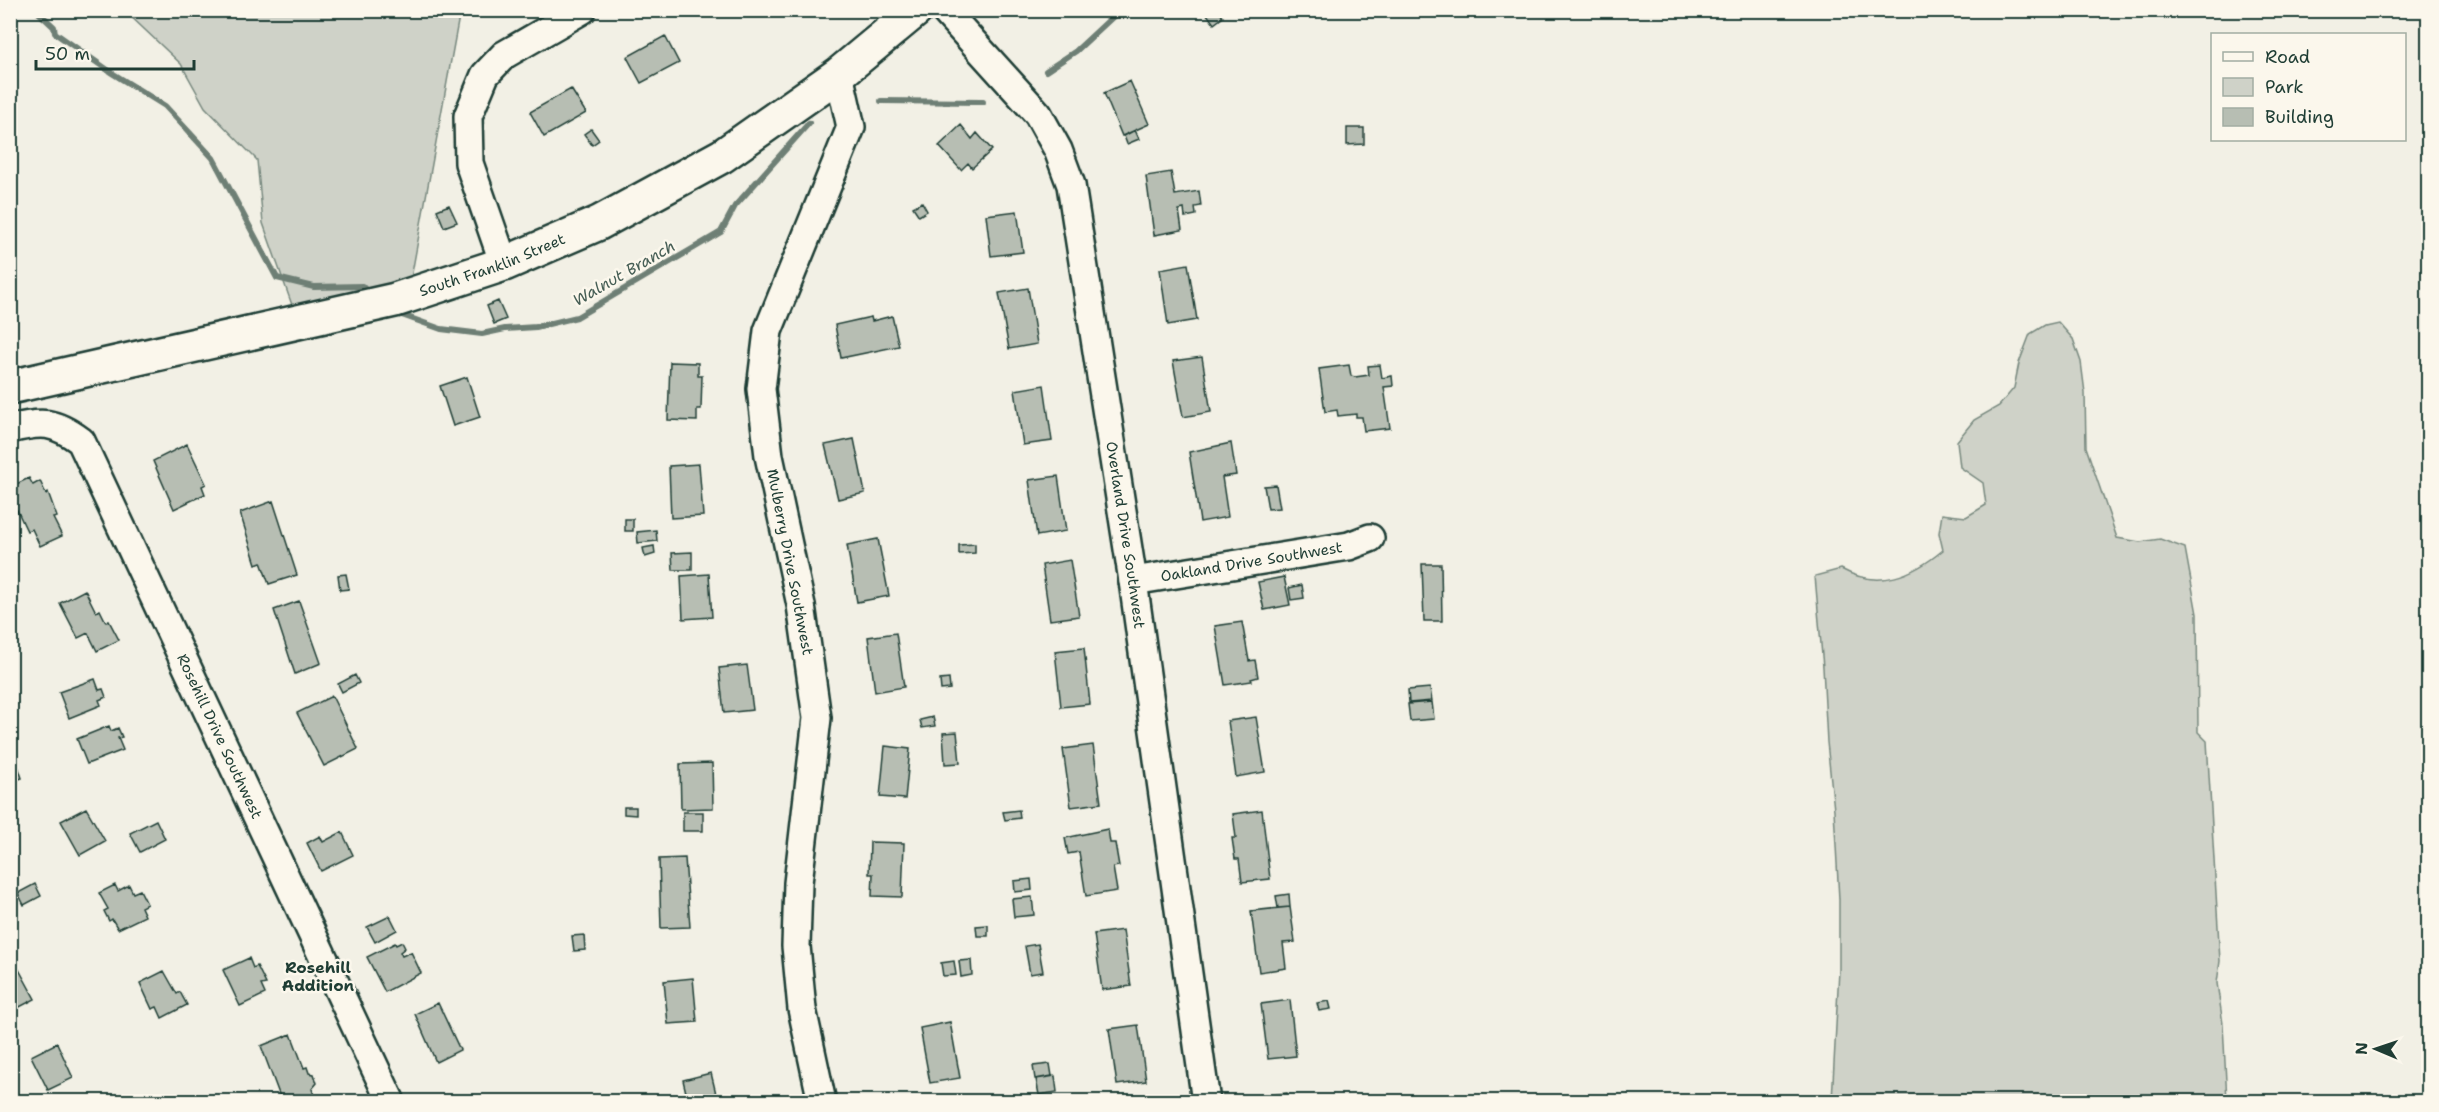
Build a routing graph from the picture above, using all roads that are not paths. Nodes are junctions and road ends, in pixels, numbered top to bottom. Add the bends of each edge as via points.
1 (582, 10) edge
2 (916, 10) edge
3 (944, 10) edge
4 (839, 74) junction
5 (504, 264) junction
6 (10, 387) edge
7 (10, 429) edge
8 (1370, 538) dead end
9 (1133, 581) junction
10 (391, 1101) edge
11 (822, 1101) edge
12 (1206, 1101) edge

1 - 5 street via 504,55 485,75 468,116 469,163
2 - 4 main road, South Franklin Street
3 - 9 street, Overland Drive Southwest via 1038,114 1071,185
4 - 5 main road, South Franklin Street via 722,156 599,223
4 - 11 street, Mulberry Drive Southwest via 851,127 768,331 762,389 769,456 801,605 817,718 798,884 796,946 802,1010
5 - 6 main road, South Franklin Street via 395,300
7 - 10 street, Rosehill Drive Southwest via 37,422 62,427 81,441
8 - 9 street, Oakland Drive Southwest via 1349,546
9 - 12 street, Overland Drive Southwest

